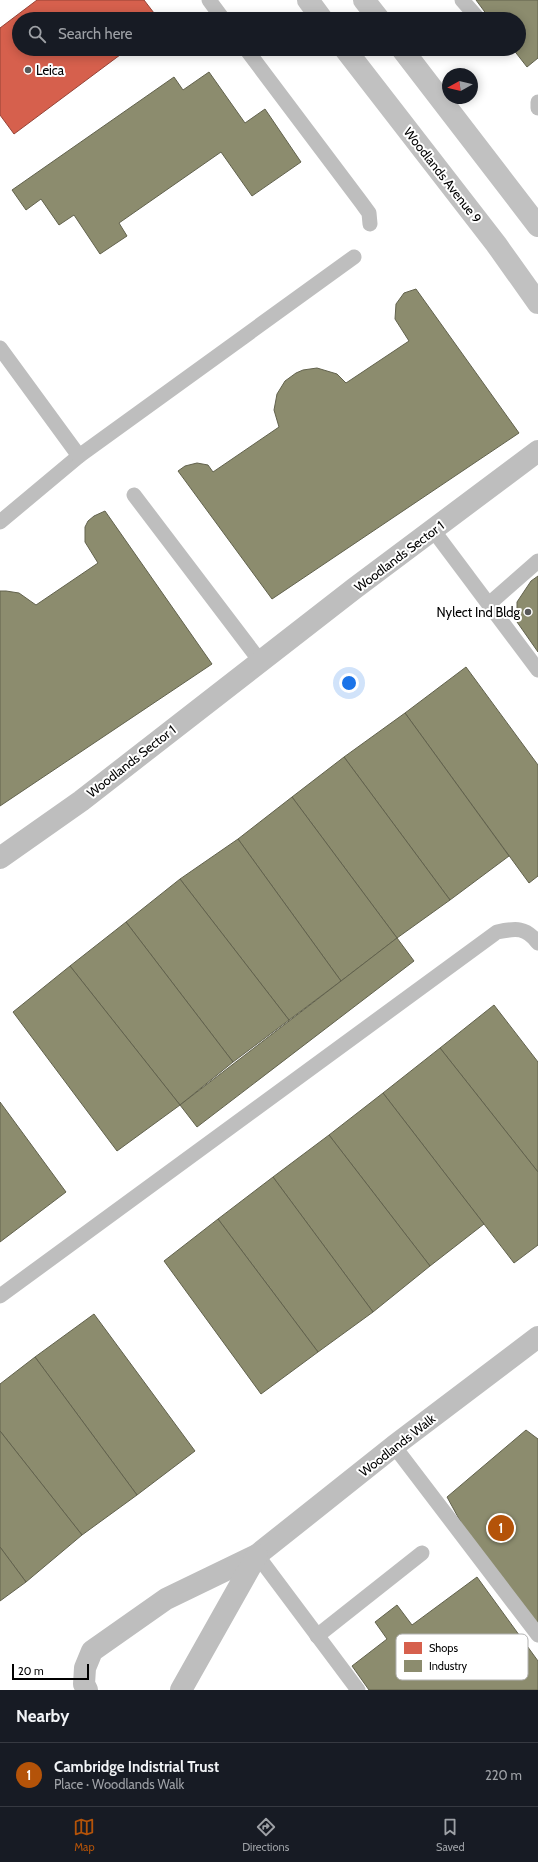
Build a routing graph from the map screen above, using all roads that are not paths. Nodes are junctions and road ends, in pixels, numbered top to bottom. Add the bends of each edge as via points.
1 (209, 0) edge
2 (308, 0) edge
3 (364, 0) edge
4 (462, 0) edge
5 (218, 12) edge
6 (317, 12) edge
7 (373, 12) edge
8 (472, 12) edge
9 (251, 56) edge
10 (350, 56) edge
11 (407, 56) edge
12 (538, 102) edge
13 (538, 108) edge
14 (370, 224) dead end
15 (538, 226) edge
16 (354, 257) dead end
17 (538, 303) edge
18 (0, 348) edge
19 (538, 451) edge
20 (78, 456) junction
21 (134, 495) dead end
22 (0, 522) edge
23 (433, 530) junction
24 (538, 562) edge
25 (489, 604) junction
26 (260, 661) junction
27 (538, 670) edge
28 (0, 858) edge
29 (538, 943) edge
30 (0, 1296) edge
31 (538, 1337) edge
32 (394, 1446) junction
33 (422, 1553) dead end
34 (257, 1555) junction
35 (538, 1635) edge
36 (317, 1636) junction
37 (86, 1690) edge
38 (181, 1690) edge
39 (358, 1690) edge

1 - 5 lane
2 - 6 main road
3 - 7 main road
4 - 8 lane
9 - 14 lane via 369,213
10 - 17 main road, Woodlands Avenue 9 via 496,244
11 - 15 main road
12 - 13 lane
16 - 20 lane, bridge
18 - 20 lane, bridge
19 - 23 street, Woodlands Sector 1
20 - 22 lane
21 - 26 lane
23 - 25 lane
23 - 26 street, Woodlands Sector 1
24 - 25 lane
25 - 27 lane
26 - 28 street, Woodlands Sector 1 via 92,792
29 - 30 lane via 524,930 497,932
31 - 32 street, Woodlands Walk
32 - 34 street, Woodlands Walk
32 - 35 lane
33 - 36 lane
34 - 36 lane
34 - 37 street, Woodlands Walk via 166,1599 92,1651 85,1668
34 - 38 street, Woodlands Walk
36 - 39 lane

